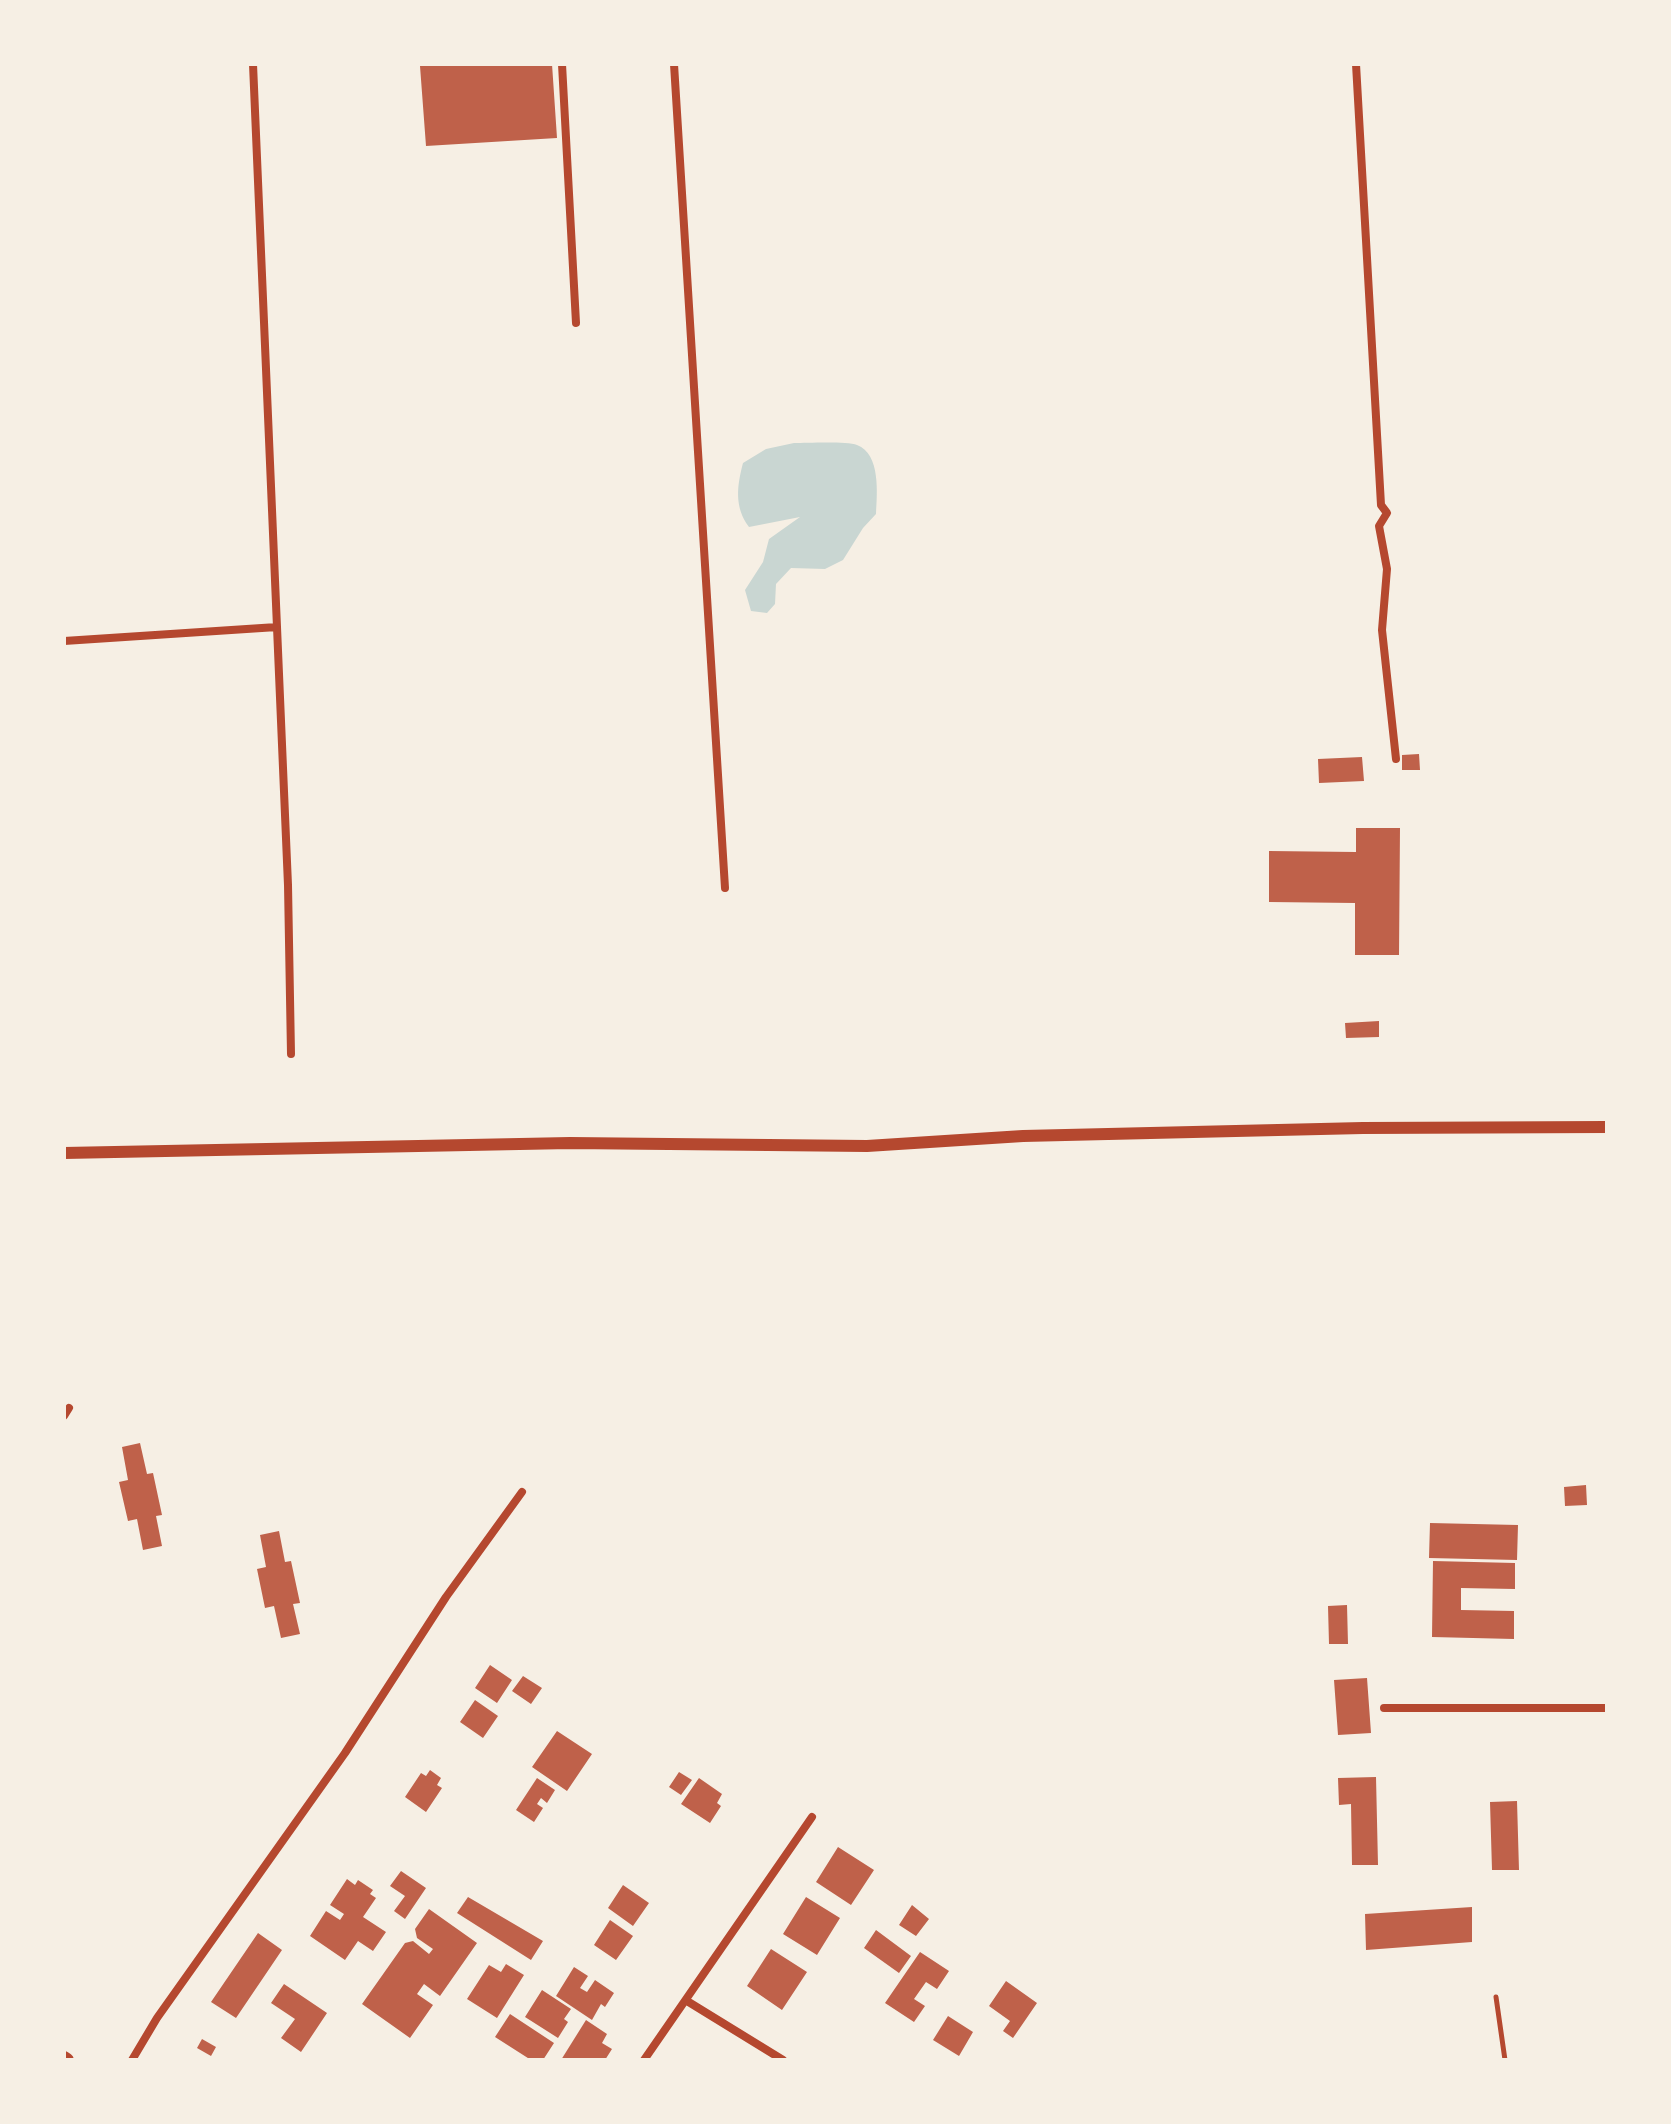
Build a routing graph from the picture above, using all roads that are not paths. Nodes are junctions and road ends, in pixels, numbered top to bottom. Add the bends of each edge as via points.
1 (253, 64) edge
2 (562, 64) edge
3 (674, 64) edge
4 (1356, 64) edge
5 (576, 323) dead end
6 (277, 627) junction
7 (64, 641) edge
8 (1396, 759) dead end
9 (725, 888) dead end
10 (291, 1054) dead end
11 (1607, 1127) edge
12 (64, 1153) edge
13 (522, 1492) dead end
14 (1384, 1708) dead end
15 (1607, 1708) edge
16 (812, 1817) dead end
17 (1496, 1997) dead end
18 (687, 2001) junction
19 (132, 2060) edge
20 (644, 2060) edge
21 (783, 2060) edge
22 (1505, 2060) edge

1 - 6 street
2 - 5 street
3 - 9 street
4 - 8 street via 1381,505 1387,513 1379,526 1387,569 1382,630
6 - 7 street
6 - 10 street
11 - 12 street via 1023,1136 867,1146 570,1143
13 - 19 street
14 - 15 street
16 - 18 street
17 - 22 lane
18 - 20 street
18 - 21 street

